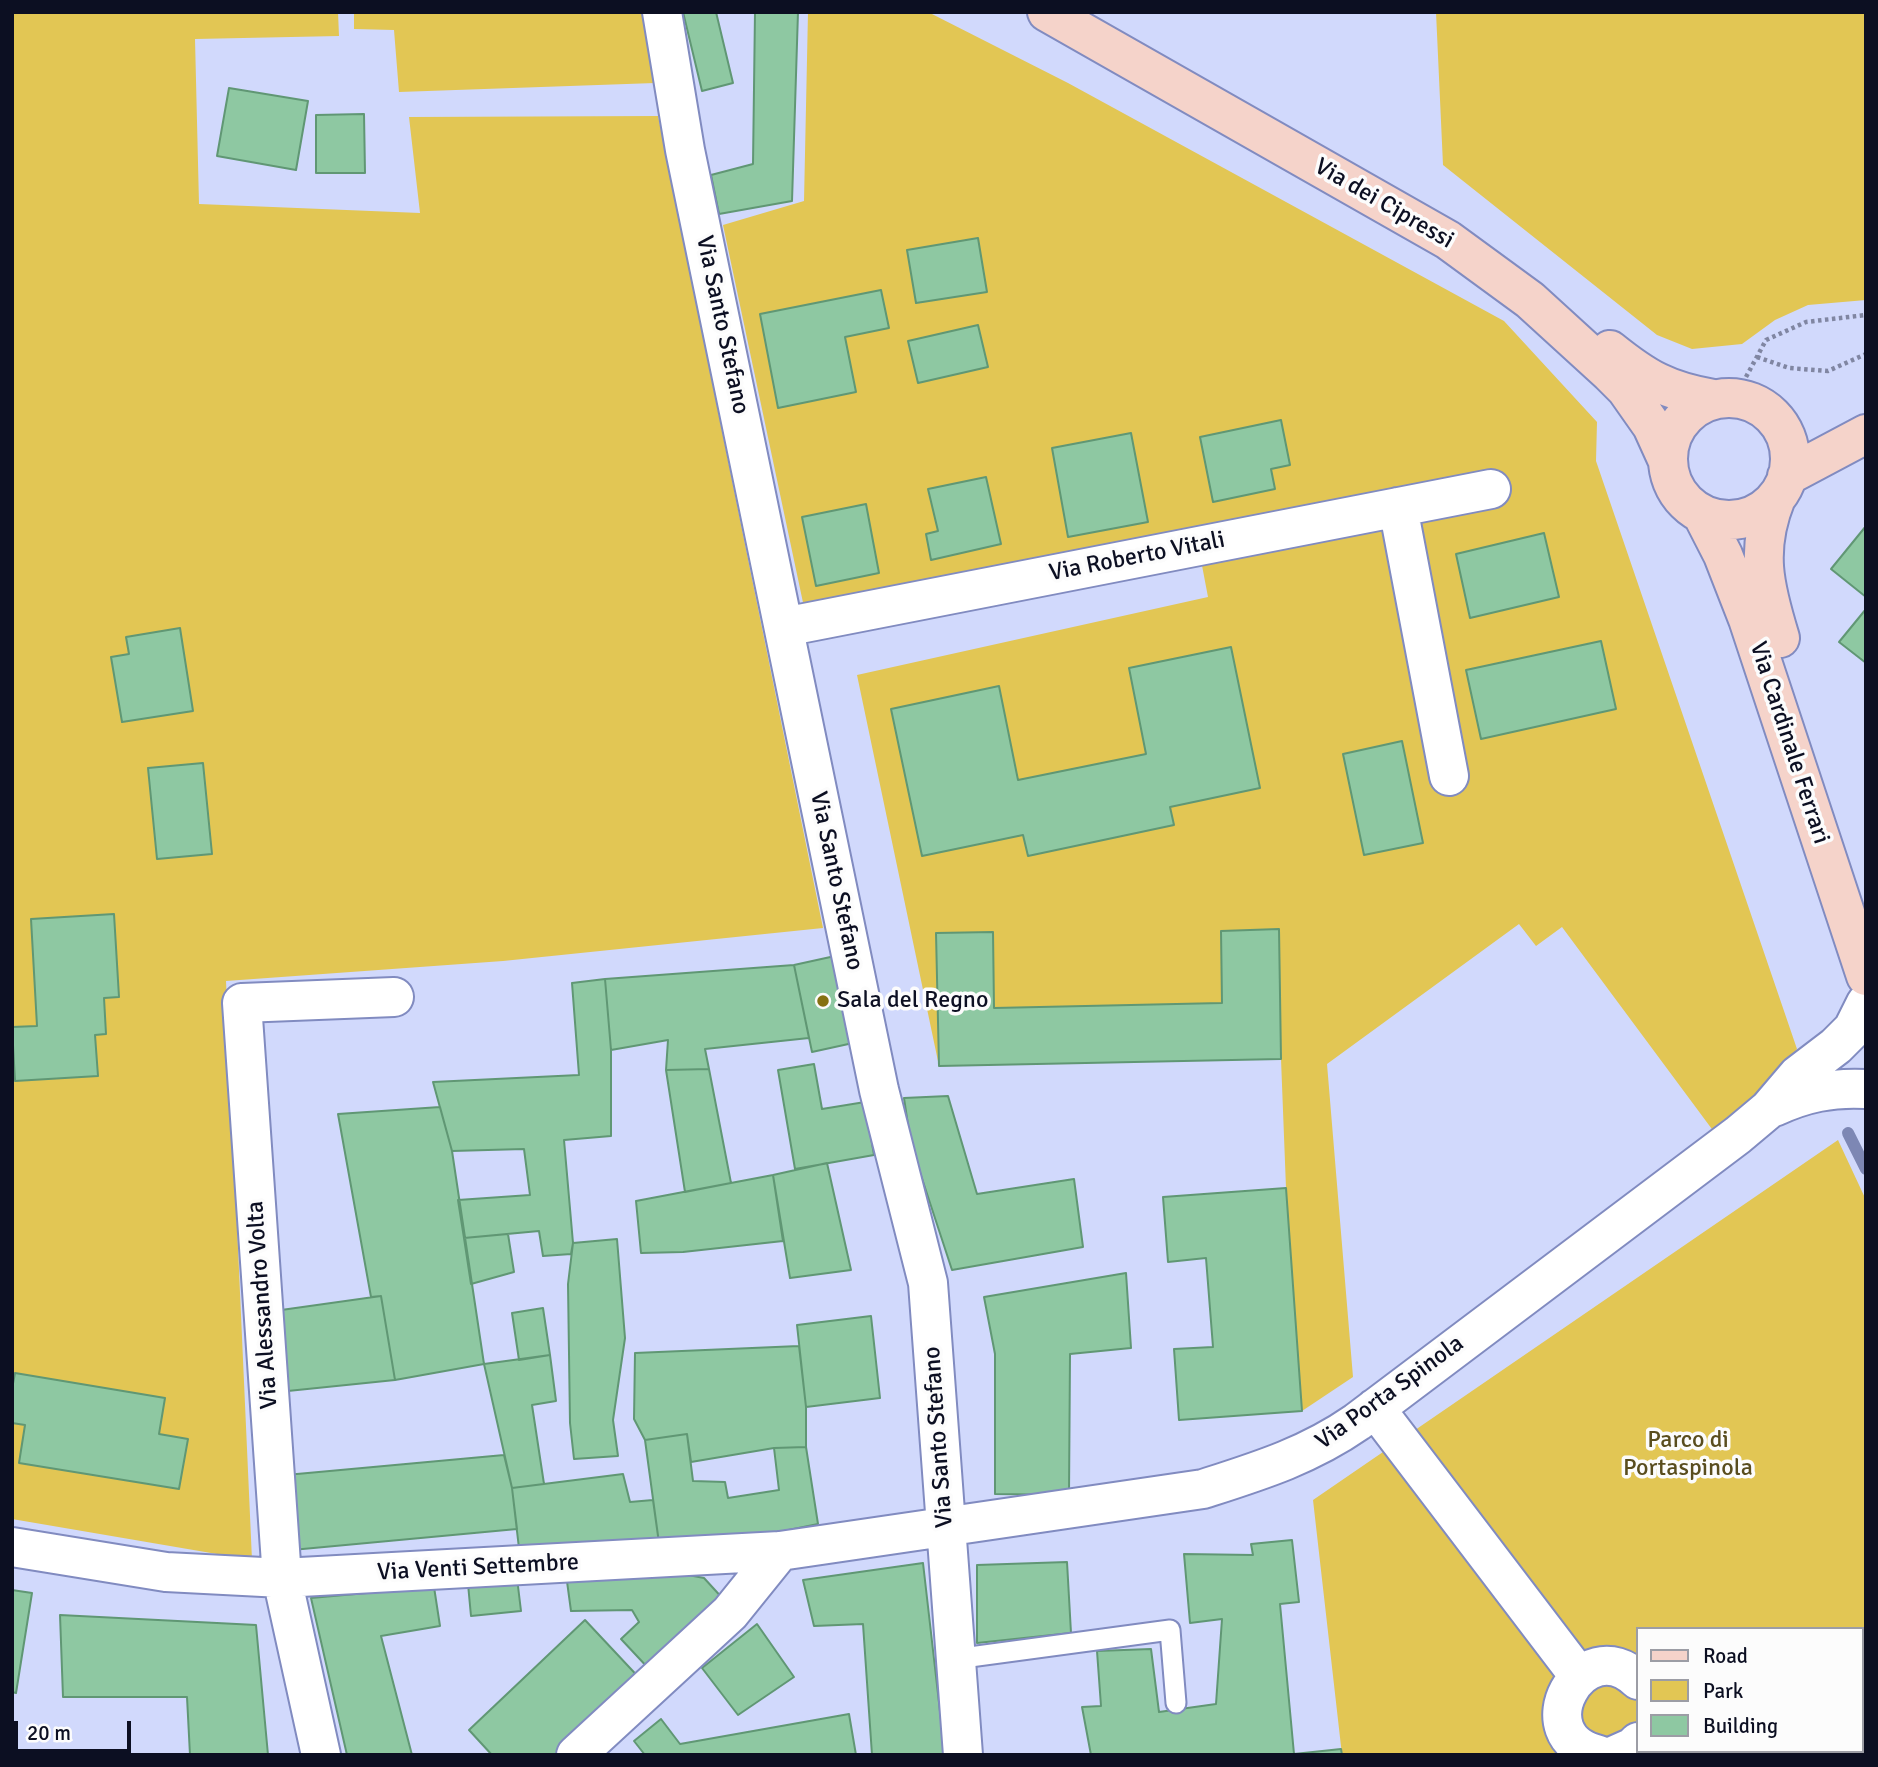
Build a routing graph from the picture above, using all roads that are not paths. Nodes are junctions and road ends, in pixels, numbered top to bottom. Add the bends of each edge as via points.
1 (662, 12) edge
2 (1047, 12) edge
3 (1090, 12) edge
4 (1724, 398) junction
5 (1779, 423) junction
6 (1866, 431) edge
7 (1667, 459) junction
8 (1782, 487) junction
9 (1491, 489) dead end
10 (1398, 507) junction
11 (1702, 514) junction
12 (784, 627) junction
13 (1449, 776) dead end
14 (1866, 903) edge
15 (1866, 976) edge
16 (394, 997) dead end
17 (1866, 1003) edge
18 (1866, 1089) edge
19 (1769, 1110) junction
20 (1375, 1408) junction
21 (945, 1527) junction
22 (12, 1547) edge
23 (780, 1551) junction
24 (282, 1578) junction
25 (956, 1658) junction
26 (1579, 1676) junction
27 (1636, 1678) edge
28 (1176, 1703) dead end
29 (1636, 1743) edge
30 (321, 1755) edge
31 (576, 1755) edge
32 (964, 1755) edge
33 (1599, 1755) edge
34 (1615, 1755) edge

1 - 12 street, Via Santo Stefano via 685,150
2 - 7 main road, Via dei Cipressi via 1448,240 1530,300 1626,388 1652,426
3 - 4 main road, Via dei Cipressi via 1427,207 1493,251 1642,376 1687,395
4 - 5 main road via 1751,401
4 - 7 main road via 1698,405 1686,415 1675,428
5 - 6 main road
5 - 8 main road via 1790,458
6 - 8 main road
7 - 11 main road via 1674,486
8 - 11 main road via 1755,514 1729,520
8 - 14 main road, Via Cardinale Ferrari via 1764,533 1766,593
9 - 10 street, Via Roberto Vitali
10 - 12 street, Via Roberto Vitali
10 - 13 street
11 - 15 main road, Via Cardinale Ferrari via 1748,619
12 - 21 street, Via Santo Stefano via 879,1090 928,1283
16 - 24 street, Via Alessandro Volta via 242,1003
17 - 19 street, Via Porta Spinola via 1853,1029 1798,1075
18 - 19 street, Via Porta Spinola via 1822,1090
19 - 20 street, Via Porta Spinola
20 - 21 street, Via Porta Spinola via 1311,1451 1203,1489
20 - 26 street
21 - 23 street, Via Venti Settembre
21 - 25 street, Via Santo Stefano
22 - 24 street, Via Venti Settembre via 166,1572
23 - 24 street, Via Venti Settembre
23 - 31 street via 730,1613
24 - 30 street, Via Alessandro Volta
25 - 28 lane via 1170,1630
25 - 32 street, Via Santo Stefano
26 - 27 street via 1605,1667 1619,1668
26 - 33 street via 1569,1687 1562,1717 1576,1744
29 - 34 street

